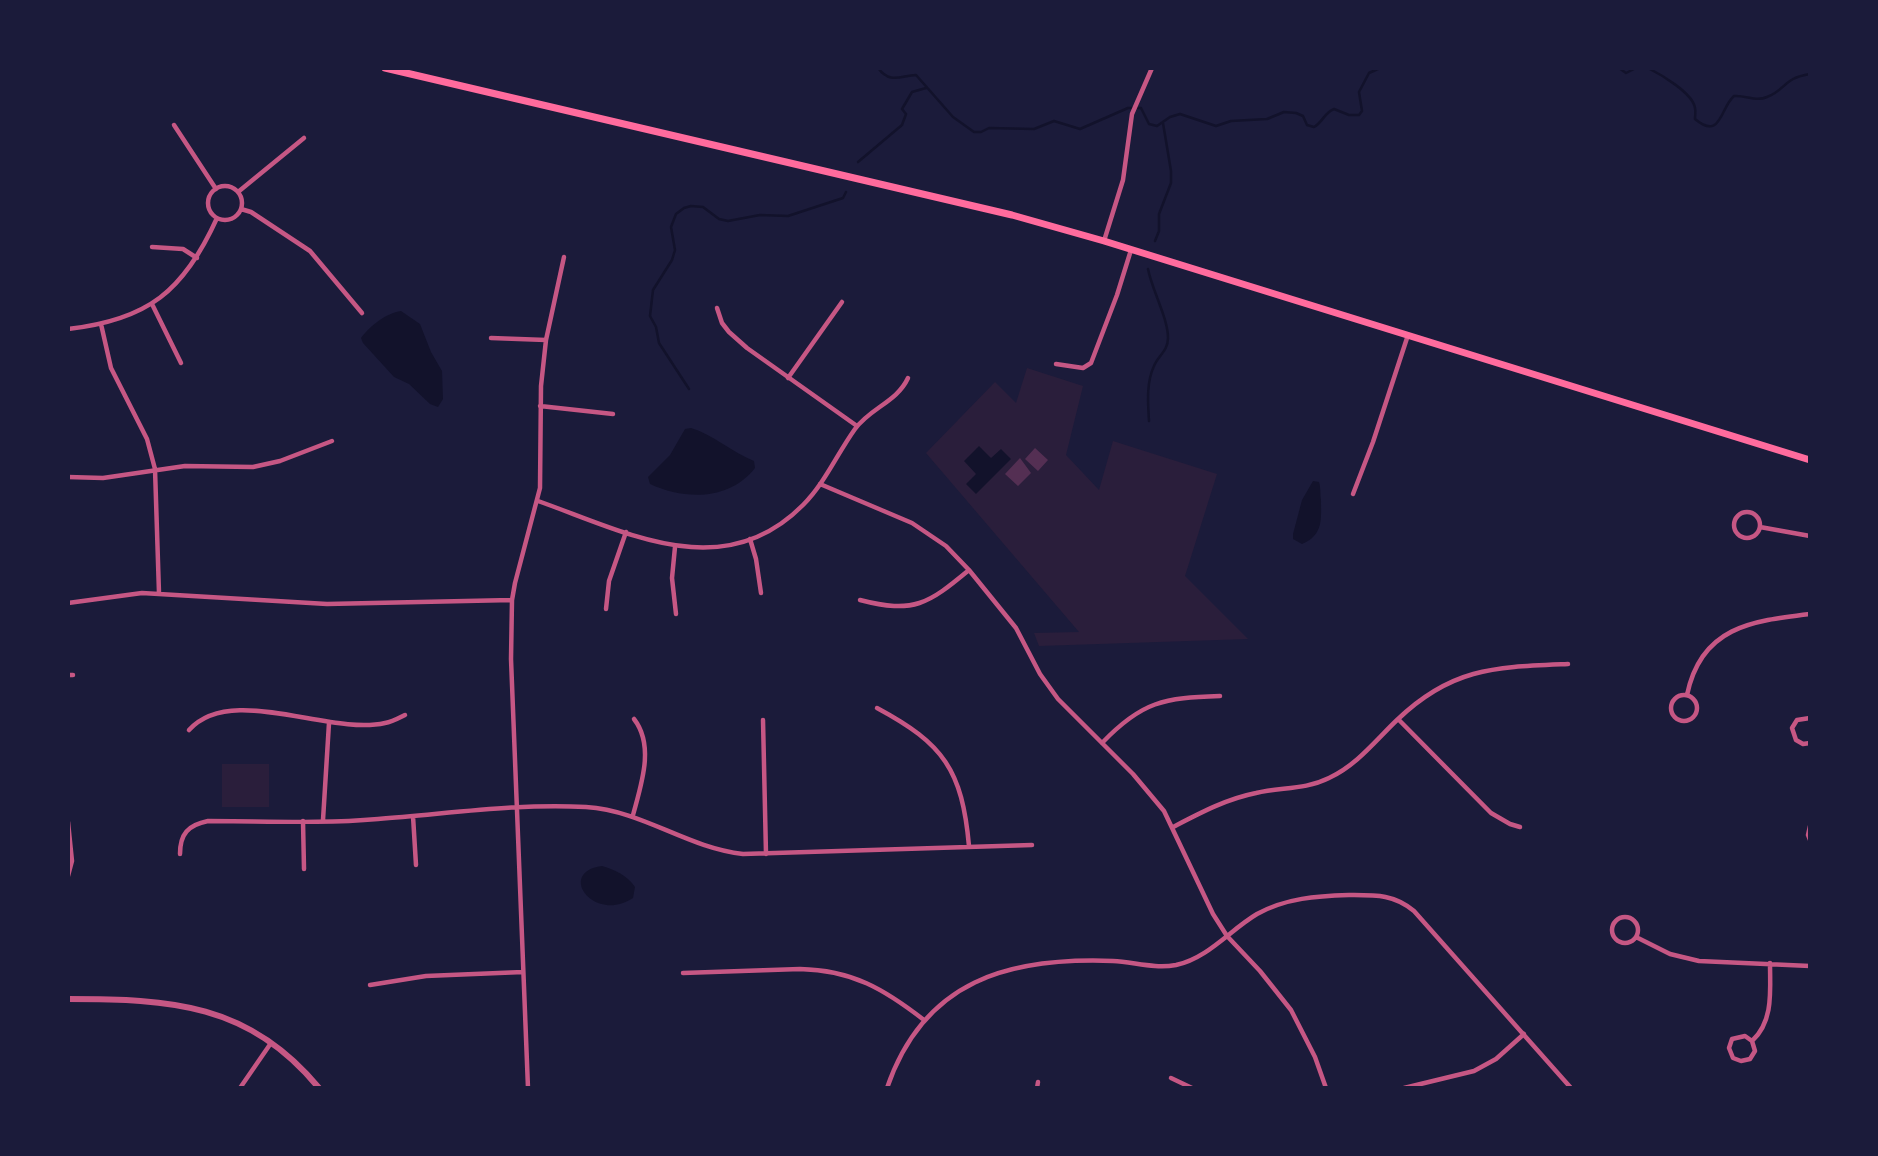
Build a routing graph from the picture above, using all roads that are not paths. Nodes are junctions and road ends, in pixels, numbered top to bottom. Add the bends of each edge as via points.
1 (385, 68) edge
2 (1152, 68) edge
3 (174, 125) dead end
4 (304, 138) dead end
5 (216, 189) junction
6 (238, 192) junction
7 (241, 209) junction
8 (217, 218) junction
9 (1104, 241) junction
10 (152, 247) dead end
11 (1131, 250) junction
12 (564, 257) dead end
13 (197, 258) junction
14 (842, 302) dead end
15 (152, 304) junction
16 (717, 308) dead end
17 (362, 313) dead end
18 (101, 324) junction
19 (68, 329) edge
20 (1408, 335) junction
21 (491, 338) dead end
22 (546, 340) junction
23 (181, 363) dead end
24 (1056, 363) dead end
25 (788, 378) junction
26 (908, 378) dead end
27 (540, 406) junction
28 (613, 415) dead end
29 (857, 426) junction
30 (332, 440) dead end
31 (1810, 460) edge
32 (155, 469) junction
33 (68, 477) edge
34 (820, 484) junction
35 (1353, 494) dead end
36 (538, 501) junction
37 (1760, 527) junction
38 (626, 533) junction
39 (1810, 536) edge
40 (750, 539) junction
41 (675, 547) junction
42 (969, 570) junction
43 (159, 593) junction
44 (761, 593) dead end
45 (512, 600) junction
46 (860, 600) dead end
47 (68, 603) edge
48 (606, 609) dead end
49 (676, 614) dead end
50 (1810, 614) edge
51 (1568, 664) dead end
52 (1687, 695) junction
53 (1220, 696) dead end
54 (877, 708) dead end
55 (405, 715) dead end
56 (1810, 718) edge
57 (634, 719) dead end
58 (1398, 719) junction
59 (763, 720) dead end
60 (329, 723) junction
61 (189, 730) dead end
62 (1102, 743) junction
63 (1810, 743) edge
64 (517, 809) junction
65 (633, 815) junction
66 (413, 816) junction
67 (303, 821) junction
68 (323, 821) junction
69 (68, 822) edge
70 (1810, 826) edge
71 (1173, 827) junction
72 (1520, 827) dead end
73 (1810, 840) edge
74 (1032, 845) dead end
75 (969, 846) junction
76 (766, 853) junction
77 (180, 854) dead end
78 (416, 865) dead end
79 (304, 869) dead end
80 (68, 876) edge
81 (1227, 936) junction
82 (1636, 937) junction
83 (1770, 963) junction
84 (1810, 966) edge
85 (523, 972) junction
86 (683, 973) dead end
87 (370, 985) dead end
88 (68, 999) edge
89 (924, 1020) junction
90 (1524, 1034) junction
91 (1752, 1041) junction
92 (271, 1043) junction
93 (1171, 1077) dead end
94 (240, 1088) edge
95 (319, 1088) edge
96 (527, 1088) edge
97 (887, 1088) edge
98 (1192, 1088) edge
99 (1326, 1088) edge
100 (1404, 1088) edge
101 (1571, 1088) edge

1 - 9 main road via 958,201
2 - 9 street via 1132,114 1123,180
3 - 5 street
4 - 6 street
5 - 6 street
5 - 8 street via 208,205
6 - 7 street
7 - 8 street via 233,218
7 - 17 street via 310,251
8 - 13 street
9 - 11 main road
10 - 13 street via 183,249
11 - 20 main road
11 - 24 street via 1091,363 1083,368
12 - 22 street
13 - 15 street via 173,288
14 - 25 street
15 - 18 street
15 - 23 street
16 - 25 street via 729,332
18 - 19 street
18 - 32 street via 111,368 147,439
20 - 31 main road
20 - 35 street
21 - 22 street
22 - 27 street
25 - 29 street
26 - 29 street via 897,394
27 - 28 street
27 - 36 street
29 - 34 street
30 - 32 street via 253,467
32 - 33 street via 103,478
32 - 43 street
34 - 40 street via 786,519
34 - 42 street via 912,523 946,546
36 - 38 street
36 - 45 street
37 - 37 street via 1757,517 1747,512 1736,516 1733,526 1744,539
37 - 39 street
38 - 41 street
38 - 48 street via 609,581
40 - 41 street via 714,547
40 - 44 street
41 - 49 street
42 - 46 street via 941,593 914,605 891,607
42 - 62 street via 1017,628 1048,687
43 - 45 street via 327,604
43 - 47 street
45 - 64 street
50 - 52 street via 1752,622 1724,635 1701,657
51 - 58 street via 1475,673 1443,685
52 - 52 street via 1675,699 1671,707 1681,721 1692,720 1697,712 1696,701
53 - 62 street via 1179,697 1146,707
54 - 75 street via 919,732 944,759 966,810
55 - 60 street via 383,724
56 - 63 street via 1797,720 1792,728 1796,740
57 - 65 street via 641,728 645,750
58 - 71 street via 1360,758 1332,777 1297,789 1243,796
58 - 72 street via 1491,813
59 - 76 street
60 - 61 street via 246,710 211,715
60 - 68 street
62 - 71 street via 1153,796
64 - 65 street via 585,807
64 - 66 street
64 - 85 street
65 - 76 street via 712,849
66 - 68 street
66 - 78 street
67 - 68 street
67 - 77 street via 208,821 185,831
67 - 79 street
69 - 80 street via 72,861
70 - 73 street
71 - 81 street
74 - 75 street
75 - 76 street
81 - 89 street via 1176,965 1054,962 1004,970 961,990
81 - 90 street via 1256,915 1296,899 1396,898 1414,911
81 - 99 street via 1291,1010
82 - 82 street via 1638,928 1632,919 1616,920 1612,931 1617,940 1629,942
82 - 83 street via 1670,954 1699,961
83 - 84 street
83 - 91 street via 1767,1018
85 - 87 street via 426,976
85 - 96 street
86 - 89 street via 810,969 839,973 877,987
88 - 92 street via 177,1004 231,1020
89 - 97 street
90 - 100 street via 1474,1071
90 - 101 street
91 - 91 street via 1745,1036 1732,1040 1733,1058 1741,1062 1750,1059 1755,1051
92 - 94 street
92 - 95 street
93 - 98 street

